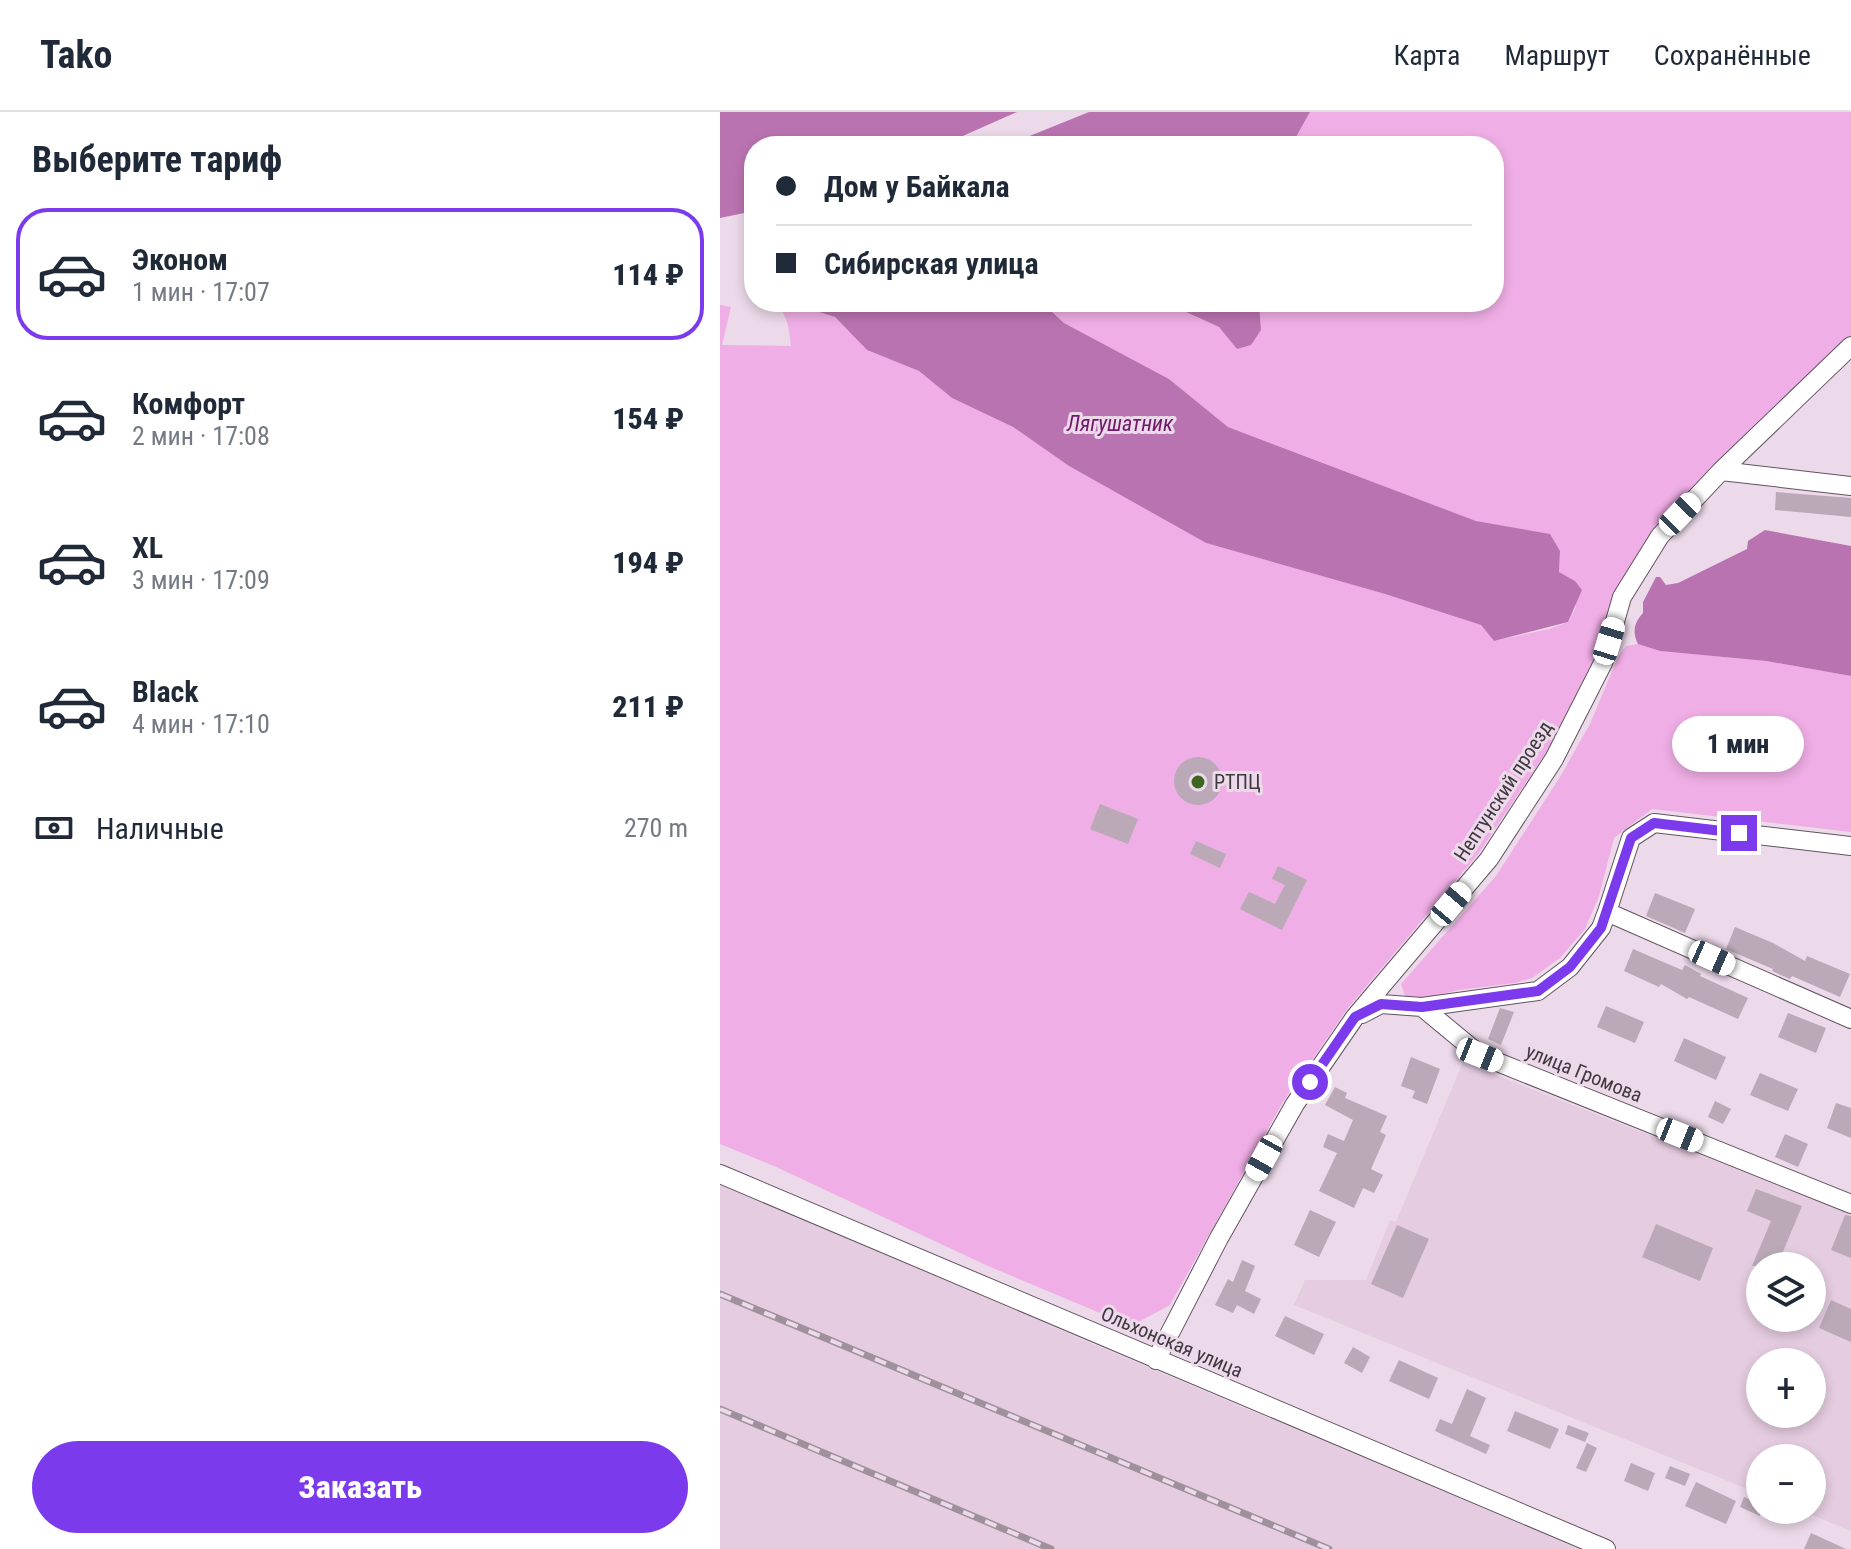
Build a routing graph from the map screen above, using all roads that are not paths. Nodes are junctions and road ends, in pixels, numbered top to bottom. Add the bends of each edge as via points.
1 (1851, 346) edge
2 (1721, 471) junction
3 (1851, 486) edge
4 (1851, 846) edge
5 (1607, 912) junction
6 (1422, 1007) junction
7 (1355, 1017) junction
8 (1851, 1019) edge
9 (720, 1174) edge
10 (1851, 1204) edge
11 (1156, 1360) junction
12 (1606, 1549) edge

1 - 2 street, Нептунский проезд
2 - 3 street
2 - 7 street, Нептунский проезд via 1660,536 1622,597 1603,663 1584,703 1489,859
4 - 5 street via 1654,823 1631,838
5 - 6 street via 1570,967 1538,991
5 - 8 street
6 - 7 street via 1381,1004
6 - 10 street, улица Громова via 1480,1055
7 - 11 street, Нептунский проезд via 1295,1104
9 - 11 street, Ольхонская улица
11 - 12 street, Ольхонская улица

